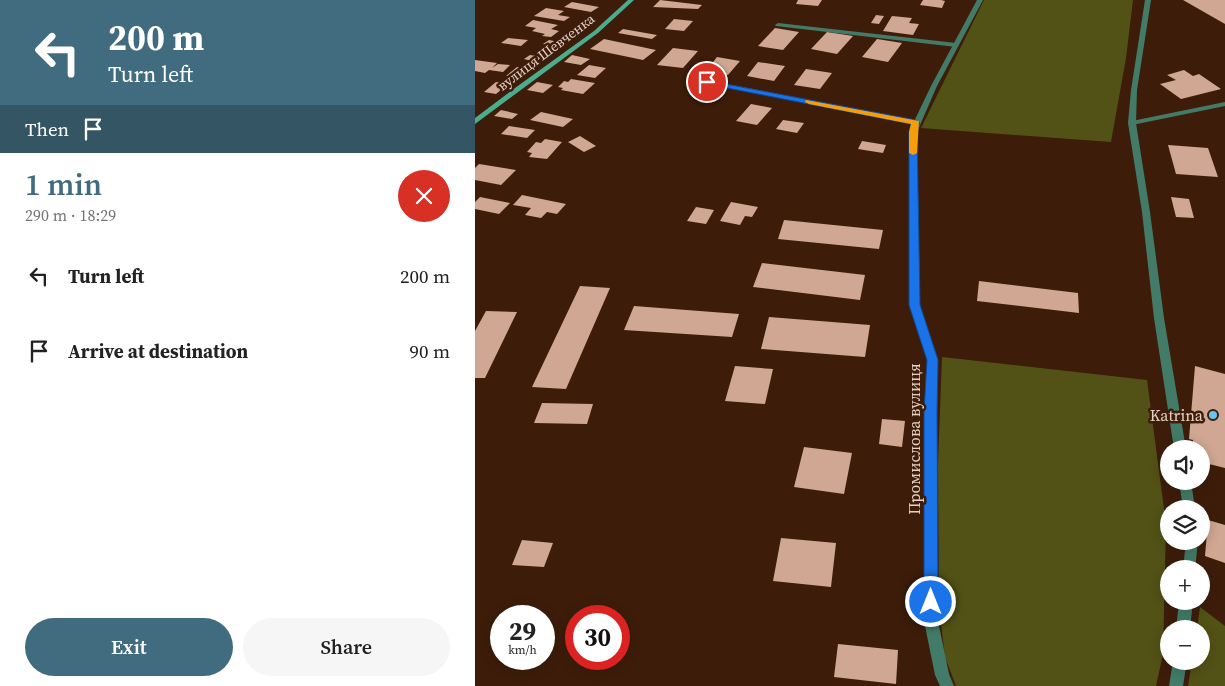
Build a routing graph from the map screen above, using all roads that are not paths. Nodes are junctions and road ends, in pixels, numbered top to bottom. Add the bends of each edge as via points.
1 (631, 0) edge
2 (980, 0) edge
3 (1148, 0) edge
4 (779, 24) dead end
5 (956, 45) junction
6 (707, 82) dead end
7 (1225, 104) edge
8 (475, 122) edge
9 (916, 123) junction
10 (1132, 123) junction
11 (1179, 440) edge
12 (1179, 670) edge
13 (947, 686) edge
14 (1176, 686) edge

1 - 8 street, вулиця Шевченка via 596,32
2 - 5 street, Промислова вулиця
3 - 10 street
4 - 5 street
5 - 9 street, Промислова вулиця
6 - 9 street
7 - 10 street
9 - 13 street, Промислова вулиця via 913,132 915,305 933,360 930,412 931,621
10 - 11 street
12 - 14 street

